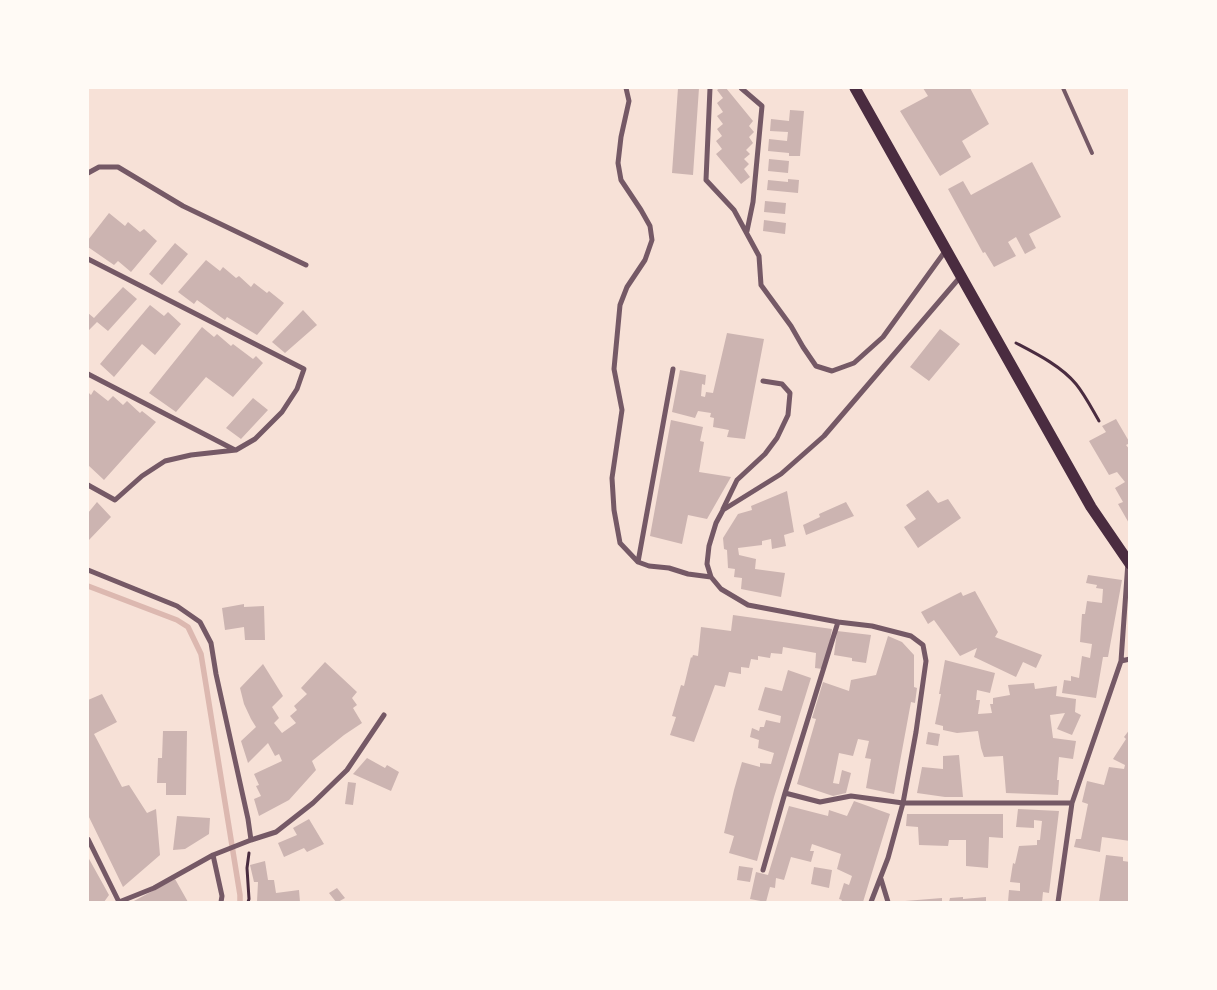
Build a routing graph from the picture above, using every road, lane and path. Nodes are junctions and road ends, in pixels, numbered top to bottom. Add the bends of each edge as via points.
1 (626, 88) edge
2 (710, 88) edge
3 (741, 88) edge
4 (855, 88) edge
5 (1063, 88) edge
6 (1092, 153) dead end
7 (88, 173) edge
8 (747, 232) junction
9 (947, 249) junction
10 (88, 259) edge
11 (306, 265) dead end
12 (962, 276) junction
13 (1015, 342) dead end
14 (673, 369) dead end
15 (88, 374) edge
16 (763, 381) dead end
17 (1099, 421) dead end
18 (236, 450) junction
19 (88, 485) edge
20 (723, 510) junction
21 (638, 562) junction
22 (1129, 563) edge
23 (88, 570) edge
24 (711, 577) junction
25 (838, 622) junction
26 (1130, 659) edge
27 (1121, 661) junction
28 (384, 715) dead end
29 (785, 793) junction
30 (903, 802) junction
31 (1072, 803) junction
32 (88, 839) edge
33 (251, 840) junction
34 (213, 855) junction
35 (763, 870) dead end
36 (881, 879) junction
37 (119, 902) edge
38 (221, 902) edge
39 (248, 902) edge
40 (871, 902) edge
41 (888, 902) edge
42 (1058, 902) edge

1 - 21 street via 629,101 618,163 621,180 650,226 652,240 645,260 627,287 620,305 614,369 622,410 612,478 620,543
2 - 8 street via 706,180 734,210
3 - 8 street via 762,106
4 - 9 main road
5 - 6 lane
7 - 11 street via 99,167 118,167 183,206
8 - 9 street via 759,256 761,285 816,366 832,371 854,363 882,336
9 - 12 main road
10 - 18 street via 304,369 297,389 282,412 256,439
12 - 20 street via 824,436 781,474
12 - 22 main road via 1091,507
13 - 17 path via 1066,373 1078,385
14 - 21 street
15 - 18 street
16 - 20 street via 782,384 790,394 788,415 778,438 737,480
18 - 19 street via 165,461 115,500
20 - 24 street via 709,546
21 - 24 street
22 - 27 street
23 - 33 street via 177,606 200,622 211,643
24 - 25 street via 721,589 748,605
25 - 29 street
25 - 30 street via 911,636 923,645 926,661
26 - 27 street
27 - 31 street
28 - 33 street via 347,770 313,803 276,832
29 - 30 street via 820,802 851,796
29 - 35 street
30 - 31 street
30 - 36 street
31 - 42 street
32 - 37 street
33 - 34 street
33 - 39 path via 247,868
34 - 37 street via 154,888
34 - 38 street
36 - 40 street
36 - 41 street

